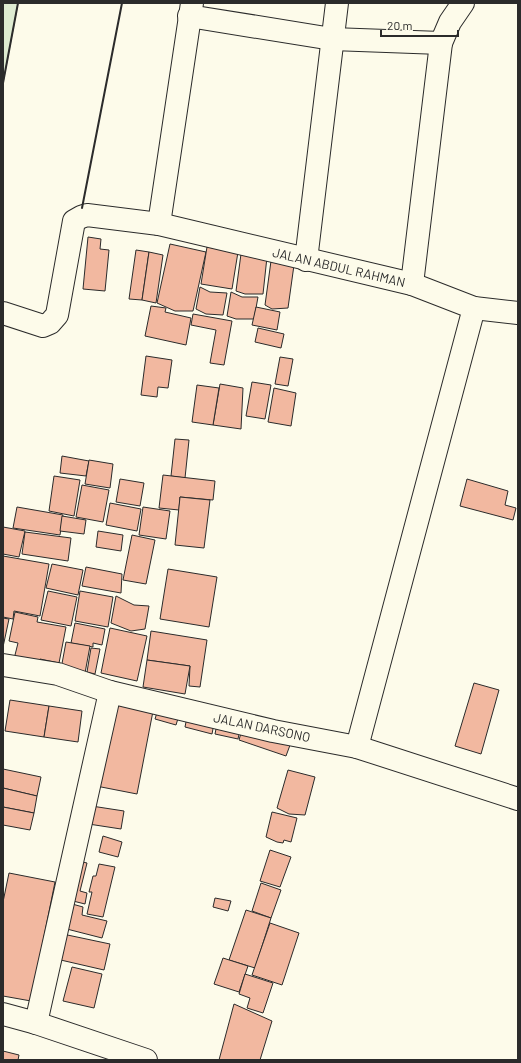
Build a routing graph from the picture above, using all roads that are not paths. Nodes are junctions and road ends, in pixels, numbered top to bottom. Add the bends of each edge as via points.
1 (337, 3) edge
2 (463, 3) edge
3 (190, 10) edge
4 (332, 39) junction
5 (441, 43) junction
6 (159, 224) junction
7 (306, 260) junction
8 (412, 284) junction
9 (474, 308) junction
10 (3, 313) edge
11 (518, 313) edge
12 (3, 665) edge
13 (110, 692) junction
14 (357, 747) junction
15 (518, 799) edge
16 (3, 1014) edge
17 (36, 1024) junction
18 (146, 1060) edge

1 - 4 street
2 - 5 street via 450,22
3 - 4 street
3 - 6 street
4 - 5 street
4 - 7 street
5 - 8 street
6 - 7 street, JALAN ABDUL RAHMAN
6 - 10 street, JALAN ABDUL RAHMAN via 87,215 81,217 74,221 57,315 43,326
7 - 8 street, JALAN ABDUL RAHMAN
8 - 9 street, JALAN ABDUL RAHMAN
9 - 11 street, JALAN ABDUL RAHMAN
9 - 14 street
12 - 13 street, JALAN DARSONO via 58,674
13 - 14 street, JALAN DARSONO via 273,732
13 - 17 street
14 - 15 street, JALAN DARSONO
16 - 17 street
17 - 18 street

